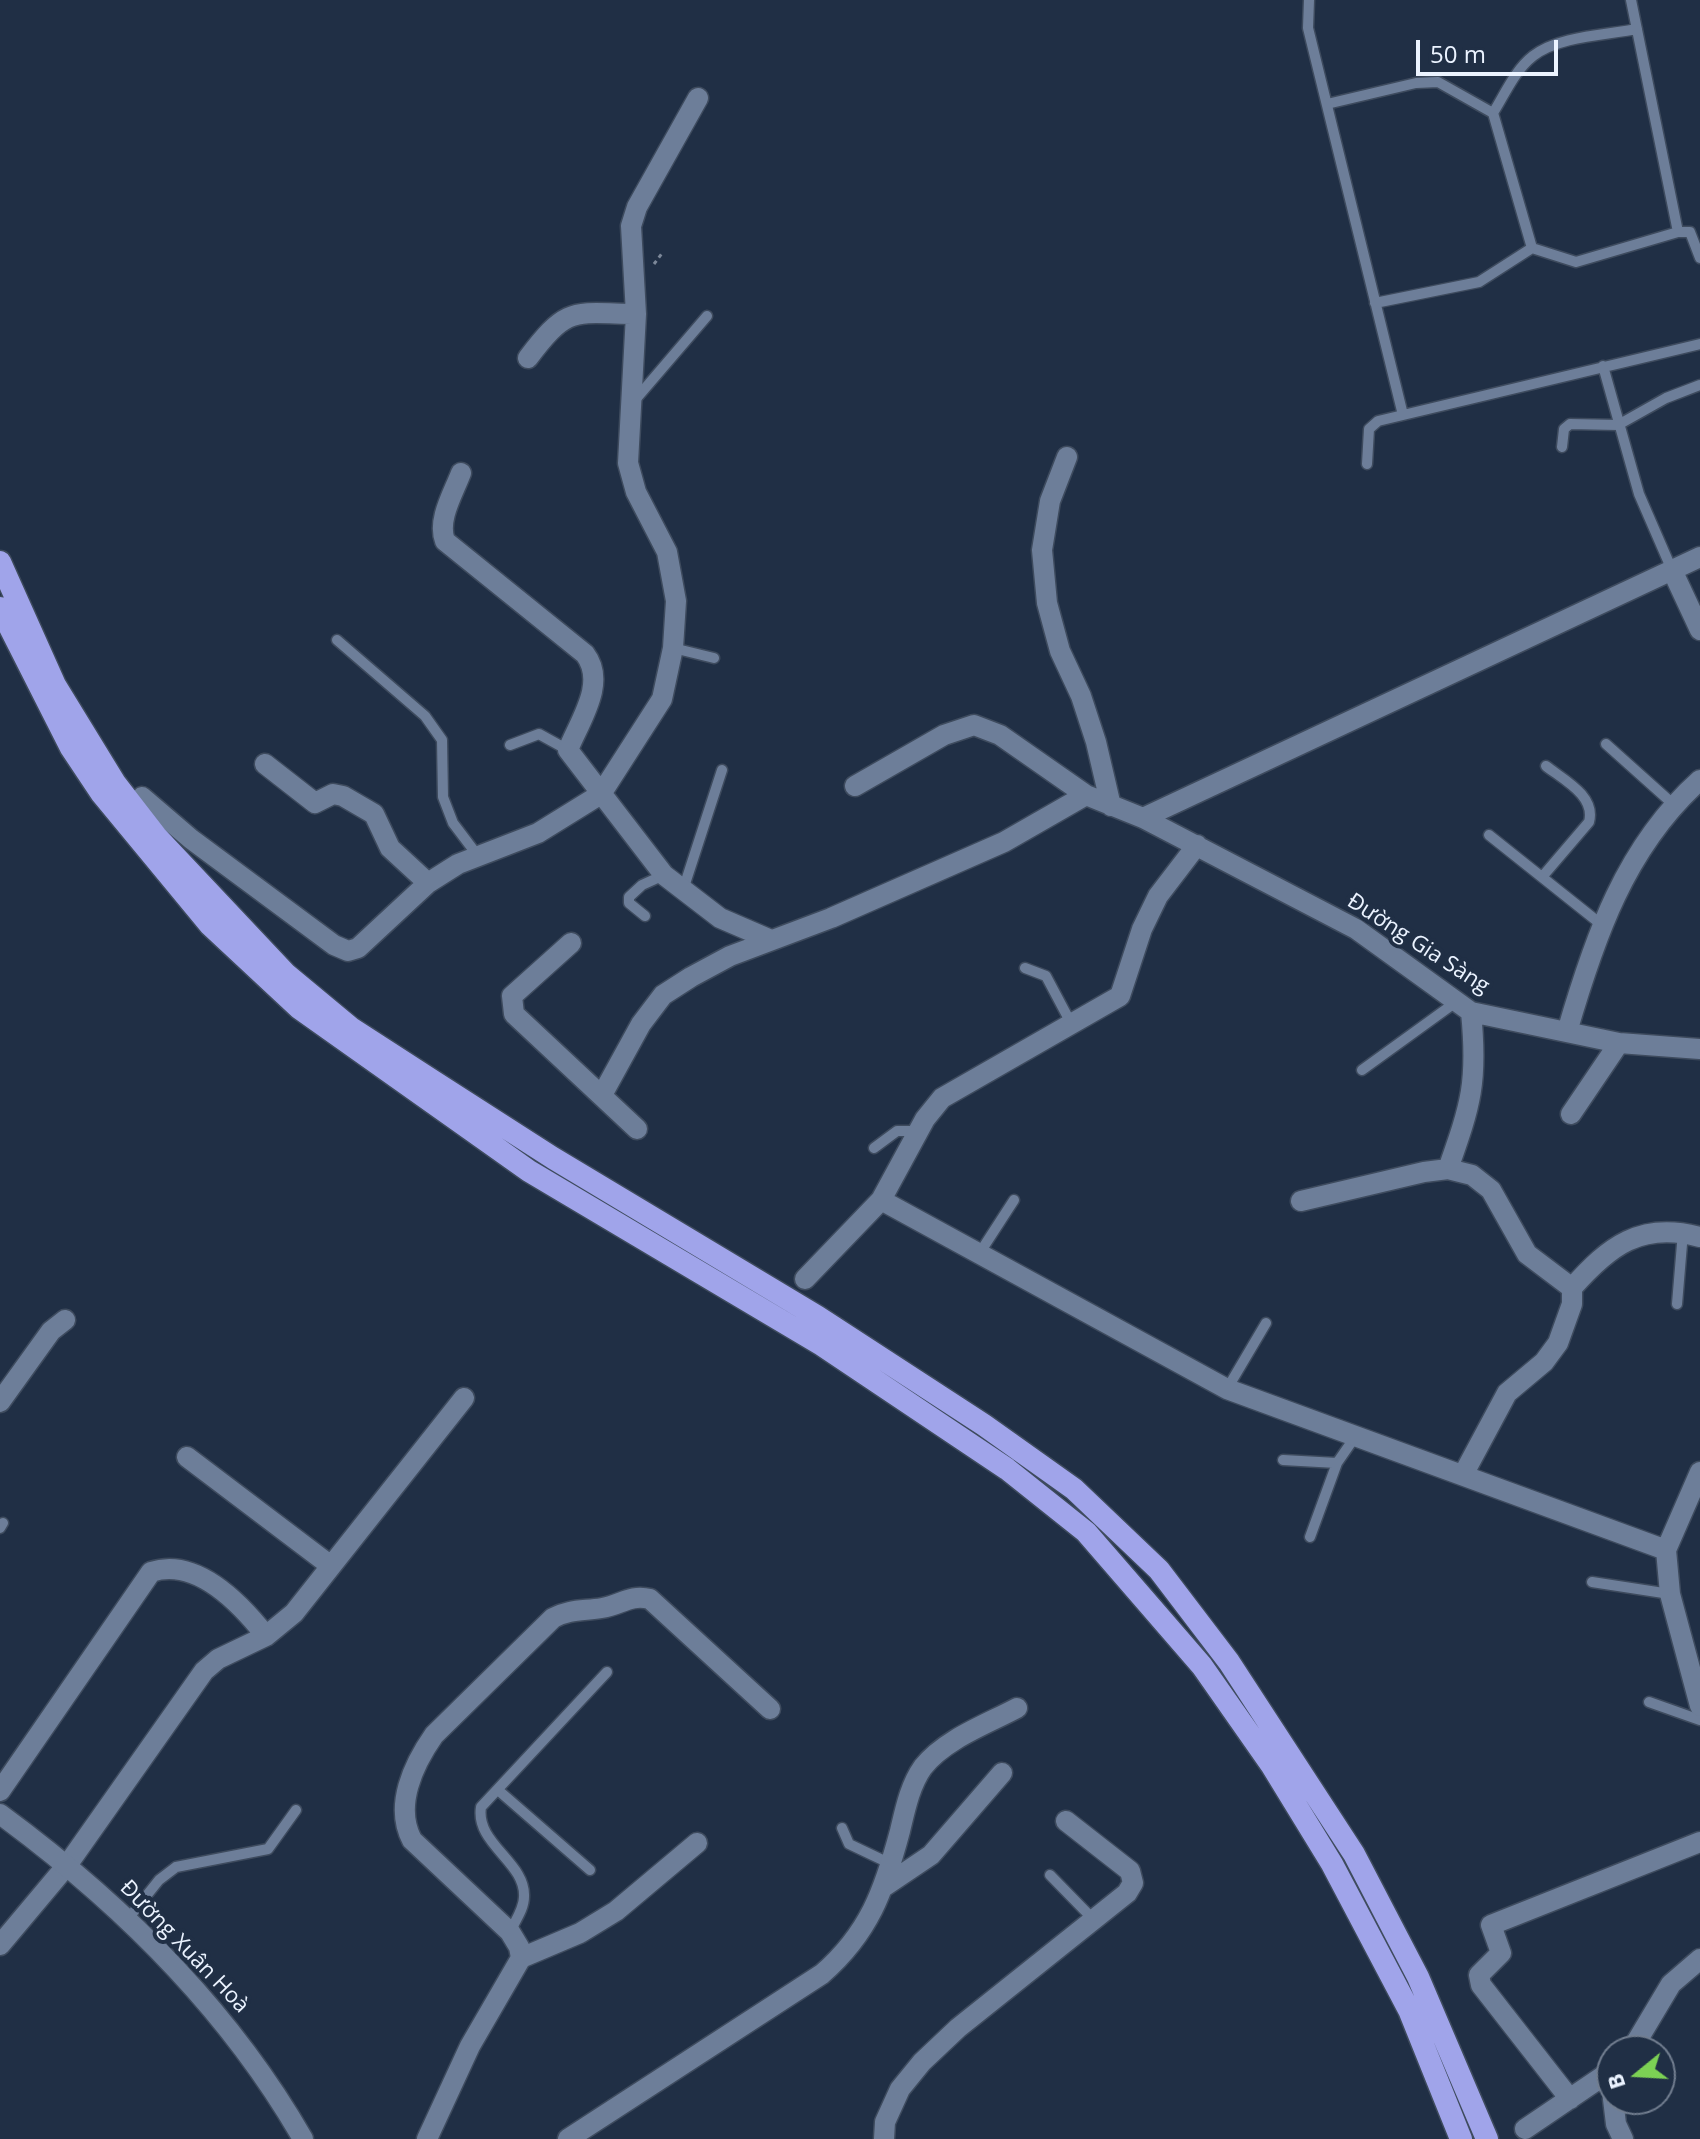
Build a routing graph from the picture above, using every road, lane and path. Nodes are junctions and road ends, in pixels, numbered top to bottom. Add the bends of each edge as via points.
1 (1309, 0) edge
2 (1631, 0) edge
3 (1637, 29) junction
4 (698, 98) dead end
5 (1327, 104) junction
6 (1493, 113) junction
7 (1678, 232) junction
8 (1532, 248) junction
9 (1700, 258) edge
10 (1375, 303) junction
11 (636, 314) junction
12 (707, 316) dead end
13 (1700, 344) edge
14 (528, 358) dead end
15 (1603, 366) junction
16 (1700, 385) edge
17 (631, 405) junction
18 (1403, 415) junction
19 (1618, 425) junction
20 (1562, 447) dead end
21 (1067, 457) dead end
22 (1367, 464) dead end
23 (461, 473) dead end
24 (1700, 557) edge
25 (0, 562) edge
26 (1672, 570) junction
27 (0, 608) edge
28 (1700, 630) edge
29 (337, 640) dead end
30 (673, 648) junction
31 (714, 658) dead end
32 (1606, 744) dead end
33 (510, 745) dead end
34 (568, 750) junction
35 (265, 764) dead end
36 (1546, 766) dead end
37 (722, 770) dead end
38 (1700, 780) edge
39 (855, 786) dead end
40 (601, 794) junction
41 (1086, 795) junction
42 (142, 797) dead end
43 (1673, 804) junction
44 (1111, 806) junction
45 (1143, 818) junction
46 (1489, 835) dead end
47 (1197, 845) junction
48 (478, 856) junction
49 (664, 875) junction
50 (1542, 877) junction
51 (428, 883) junction
52 (683, 892) junction
53 (645, 916) dead end
54 (1602, 925) junction
55 (771, 940) junction
56 (571, 943) dead end
57 (1025, 968) dead end
58 (1464, 1007) junction
59 (1072, 1025) junction
60 (1567, 1032) junction
61 (1619, 1043) junction
62 (1700, 1049) edge
63 (1362, 1070) dead end
64 (602, 1095) junction
65 (1571, 1114) dead end
66 (637, 1129) dead end
67 (918, 1131) junction
68 (874, 1148) dead end
69 (1448, 1169) junction
70 (881, 1200) junction
71 (1014, 1200) dead end
72 (1301, 1201) dead end
73 (1692, 1234) edge
74 (979, 1254) junction
75 (805, 1279) dead end
76 (1572, 1288) junction
77 (1677, 1304) dead end
78 (65, 1320) dead end
79 (1266, 1323) dead end
80 (1227, 1389) junction
81 (464, 1398) dead end
82 (0, 1402) edge
83 (1355, 1437) junction
84 (187, 1457) dead end
85 (1283, 1460) dead end
86 (1337, 1463) junction
87 (1700, 1472) edge
88 (1463, 1475) junction
89 (1310, 1537) dead end
90 (1666, 1550) junction
91 (331, 1566) junction
92 (1592, 1582) dead end
93 (1670, 1594) junction
94 (266, 1636) junction
95 (607, 1672) dead end
96 (1649, 1702) dead end
97 (1700, 1706) edge
98 (1017, 1708) dead end
99 (770, 1709) dead end
100 (1700, 1720) edge
101 (1002, 1773) dead end
102 (498, 1790) junction
103 (0, 1791) edge
104 (296, 1810) dead end
105 (0, 1814) edge
106 (1066, 1821) dead end
107 (842, 1828) dead end
108 (1700, 1842) edge
109 (697, 1843) dead end
110 (68, 1864) junction
111 (891, 1864) junction
112 (590, 1870) dead end
113 (1050, 1875) dead end
114 (885, 1886) junction
115 (127, 1920) junction
116 (1094, 1920) junction
117 (510, 1932) junction
118 (0, 1945) edge
119 (521, 1958) junction
120 (1700, 1959) edge
121 (1641, 2035) edge
122 (1596, 2081) edge
123 (1570, 2099) junction
124 (1615, 2115) edge
125 (1525, 2129) dead end
126 (303, 2139) edge
127 (427, 2139) edge
128 (568, 2139) edge
129 (884, 2139) edge
130 (1461, 2139) edge
131 (1487, 2139) edge
132 (1623, 2139) edge

1 - 5 lane via 1308,28
2 - 3 lane
3 - 6 lane via 1535,54
3 - 7 lane
4 - 11 street via 631,226
5 - 6 lane via 1438,82
5 - 10 lane
6 - 8 lane
7 - 8 lane via 1576,262
7 - 9 lane via 1690,232
8 - 10 lane via 1479,282
10 - 18 lane
11 - 14 street via 568,316 551,327
11 - 17 street
12 - 17 lane
13 - 15 lane
15 - 18 lane
15 - 19 lane
16 - 19 lane
17 - 30 street via 628,463 636,492 667,552 676,601
18 - 22 lane via 1369,429
19 - 20 lane via 1570,424 1564,429
19 - 26 lane via 1639,494
21 - 44 street via 1050,501 1042,550 1047,603 1096,742
23 - 34 street via 444,518 445,541 595,667 597,680
24 - 26 street
25 - 131 highway via 55,685 115,783 156,836 286,974 351,1028 984,1425 1074,1489 1159,1570 1229,1662 1354,1854 1418,1977
26 - 28 street
26 - 45 street
27 - 130 highway via 71,748 101,793 210,925 299,1008 529,1171 848,1363 1007,1469 1086,1532 1202,1666 1310,1827 1409,2010
29 - 48 lane via 425,716 442,740 443,797 453,823
30 - 31 lane
30 - 40 street via 662,699
32 - 43 lane
33 - 34 lane via 539,734
34 - 40 street
35 - 51 street via 315,803 333,794 374,814 390,848
36 - 50 lane via 1587,799 1592,811 1589,822
37 - 52 lane
38 - 43 street
39 - 41 street, Đường Gia Sàng via 944,735 974,725 1000,735
40 - 48 street via 538,833
40 - 49 street
41 - 44 street, Đường Gia Sàng
41 - 55 street via 992,847
42 - 51 street via 191,839 348,951 383,927
43 - 54 street via 1639,852
44 - 45 street, Đường Gia Sàng
45 - 47 street, Đường Gia Sàng
46 - 50 lane
47 - 58 street, Đường Gia Sàng via 1356,929
47 - 59 street via 1158,896 1120,996
48 - 51 street
49 - 52 street
49 - 53 lane via 629,897
50 - 54 lane
52 - 55 street via 720,918
54 - 60 street
55 - 64 street via 730,956 663,995
56 - 64 street via 512,996 510,1006
57 - 59 lane via 1046,976
58 - 60 street, Đường Gia Sàng
58 - 63 lane
58 - 69 street via 1476,1061 1473,1092
59 - 67 street via 942,1098
60 - 61 street, Đường Gia Sàng
61 - 62 street, Đường Gia Sàng
61 - 65 street
64 - 66 street
67 - 68 lane via 897,1131
67 - 70 street
69 - 72 street
69 - 76 street via 1472,1175 1491,1190 1527,1254
70 - 74 street
70 - 75 street
71 - 74 lane
73 - 76 street via 1653,1232 1625,1240 1600,1256
73 - 77 lane
74 - 80 street
76 - 88 street via 1558,1343 1507,1393
78 - 82 street via 51,1331
79 - 80 lane
80 - 83 street
81 - 91 street
83 - 86 lane
83 - 88 street
84 - 91 street
85 - 86 lane
86 - 89 lane
87 - 90 street
88 - 90 street
90 - 93 street
91 - 94 street via 294,1613
92 - 93 lane
93 - 97 street
94 - 103 street via 234,1600 187,1570 151,1572
94 - 110 street via 204,1671
95 - 102 lane
96 - 100 lane
98 - 111 street via 950,1744 923,1767
99 - 117 street via 650,1599 636,1595 605,1608 566,1611 553,1618 434,1735 420,1754 403,1808 412,1840
101 - 114 street via 931,1855
102 - 112 lane
102 - 117 lane via 481,1807 480,1818 523,1883 523,1904
104 - 115 lane via 268,1849 176,1867
105 - 110 street, Đường Xuân Hoà
106 - 116 street via 1130,1871 1133,1883 1127,1893
107 - 111 lane via 849,1844
108 - 123 street via 1491,1925 1501,1953 1479,1975 1481,1985
109 - 119 street via 616,1911
110 - 115 street, Đường Xuân Hoà
110 - 118 street
111 - 114 street
113 - 116 lane
114 - 128 street via 849,1951 822,1974
115 - 126 street, Đường Xuân Hoà via 243,2043
116 - 129 street via 922,2062 900,2089 885,2122
117 - 119 street
119 - 127 street via 470,2046
120 - 121 street via 1671,1984
122 - 123 street
123 - 125 street
124 - 132 street

